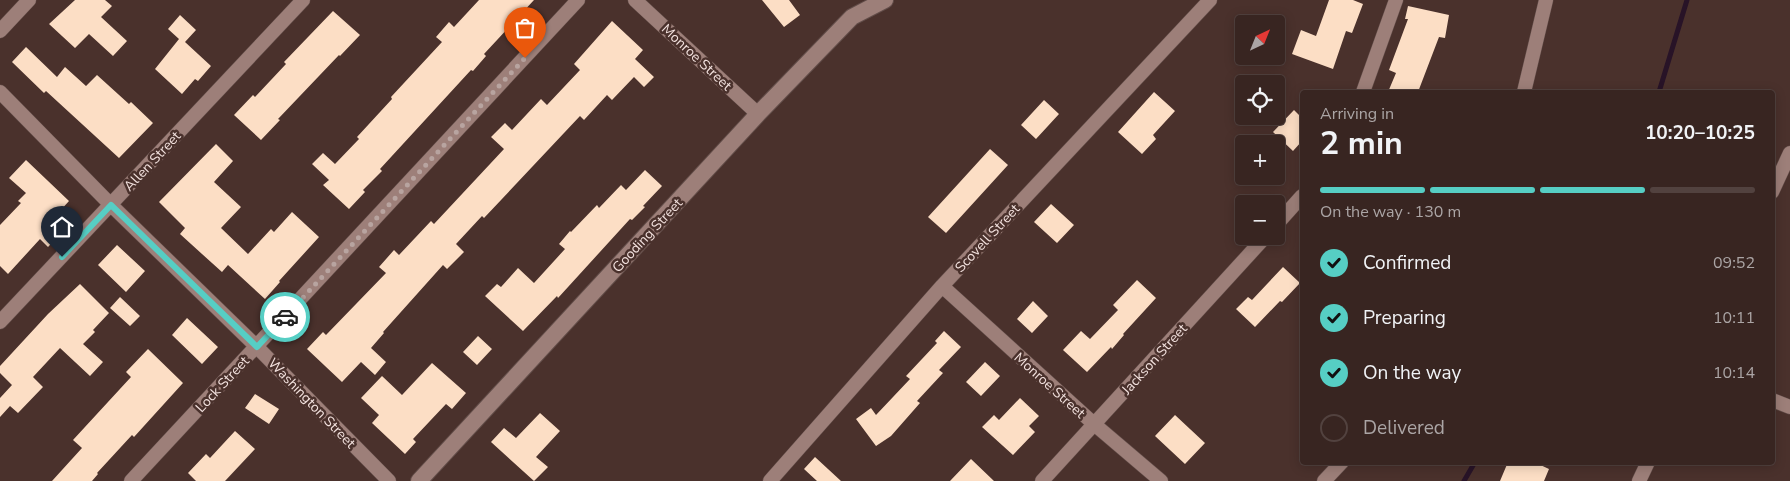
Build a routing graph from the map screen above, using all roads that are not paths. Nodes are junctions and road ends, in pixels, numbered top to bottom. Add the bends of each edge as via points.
1 (29, 0) edge
2 (303, 0) edge
3 (578, 0) edge
4 (635, 0) edge
5 (885, 0) edge
6 (1210, 0) edge
7 (1396, 0) edge
8 (1546, 0) edge
9 (0, 32) edge
10 (1364, 90) edge
11 (1524, 90) edge
12 (0, 92) edge
13 (758, 114) junction
14 (1790, 153) edge
15 (1775, 186) edge
16 (1300, 198) edge
17 (111, 205) junction
18 (1285, 215) edge
19 (1258, 245) edge
20 (942, 286) junction
21 (0, 322) edge
22 (257, 347) junction
23 (1775, 401) edge
24 (1790, 407) edge
25 (1094, 424) junction
26 (1339, 465) edge
27 (1647, 465) edge
28 (131, 481) edge
29 (389, 481) edge
30 (419, 481) edge
31 (770, 481) edge
32 (1042, 481) edge
33 (1161, 481) edge
34 (1324, 481) edge
35 (1639, 481) edge

1 - 9 street
2 - 17 street, Allen Street
3 - 22 street, Lock Street
4 - 13 street, Monroe Street
5 - 13 street, Gooding Street via 852,18
6 - 20 street, Scovell Street
7 - 10 street
8 - 11 street
12 - 17 street, Washington Street
13 - 30 street, Gooding Street
14 - 15 street
16 - 18 street
17 - 21 street, Allen Street
17 - 22 street, Washington Street
19 - 25 street, Jackson Street
20 - 25 street, Monroe Street
20 - 31 street, Scovell Street
22 - 28 street, Lock Street
22 - 29 street, Washington Street
23 - 24 street
25 - 32 street, Jackson Street
25 - 33 street, Monroe Street
26 - 34 street
27 - 35 street

